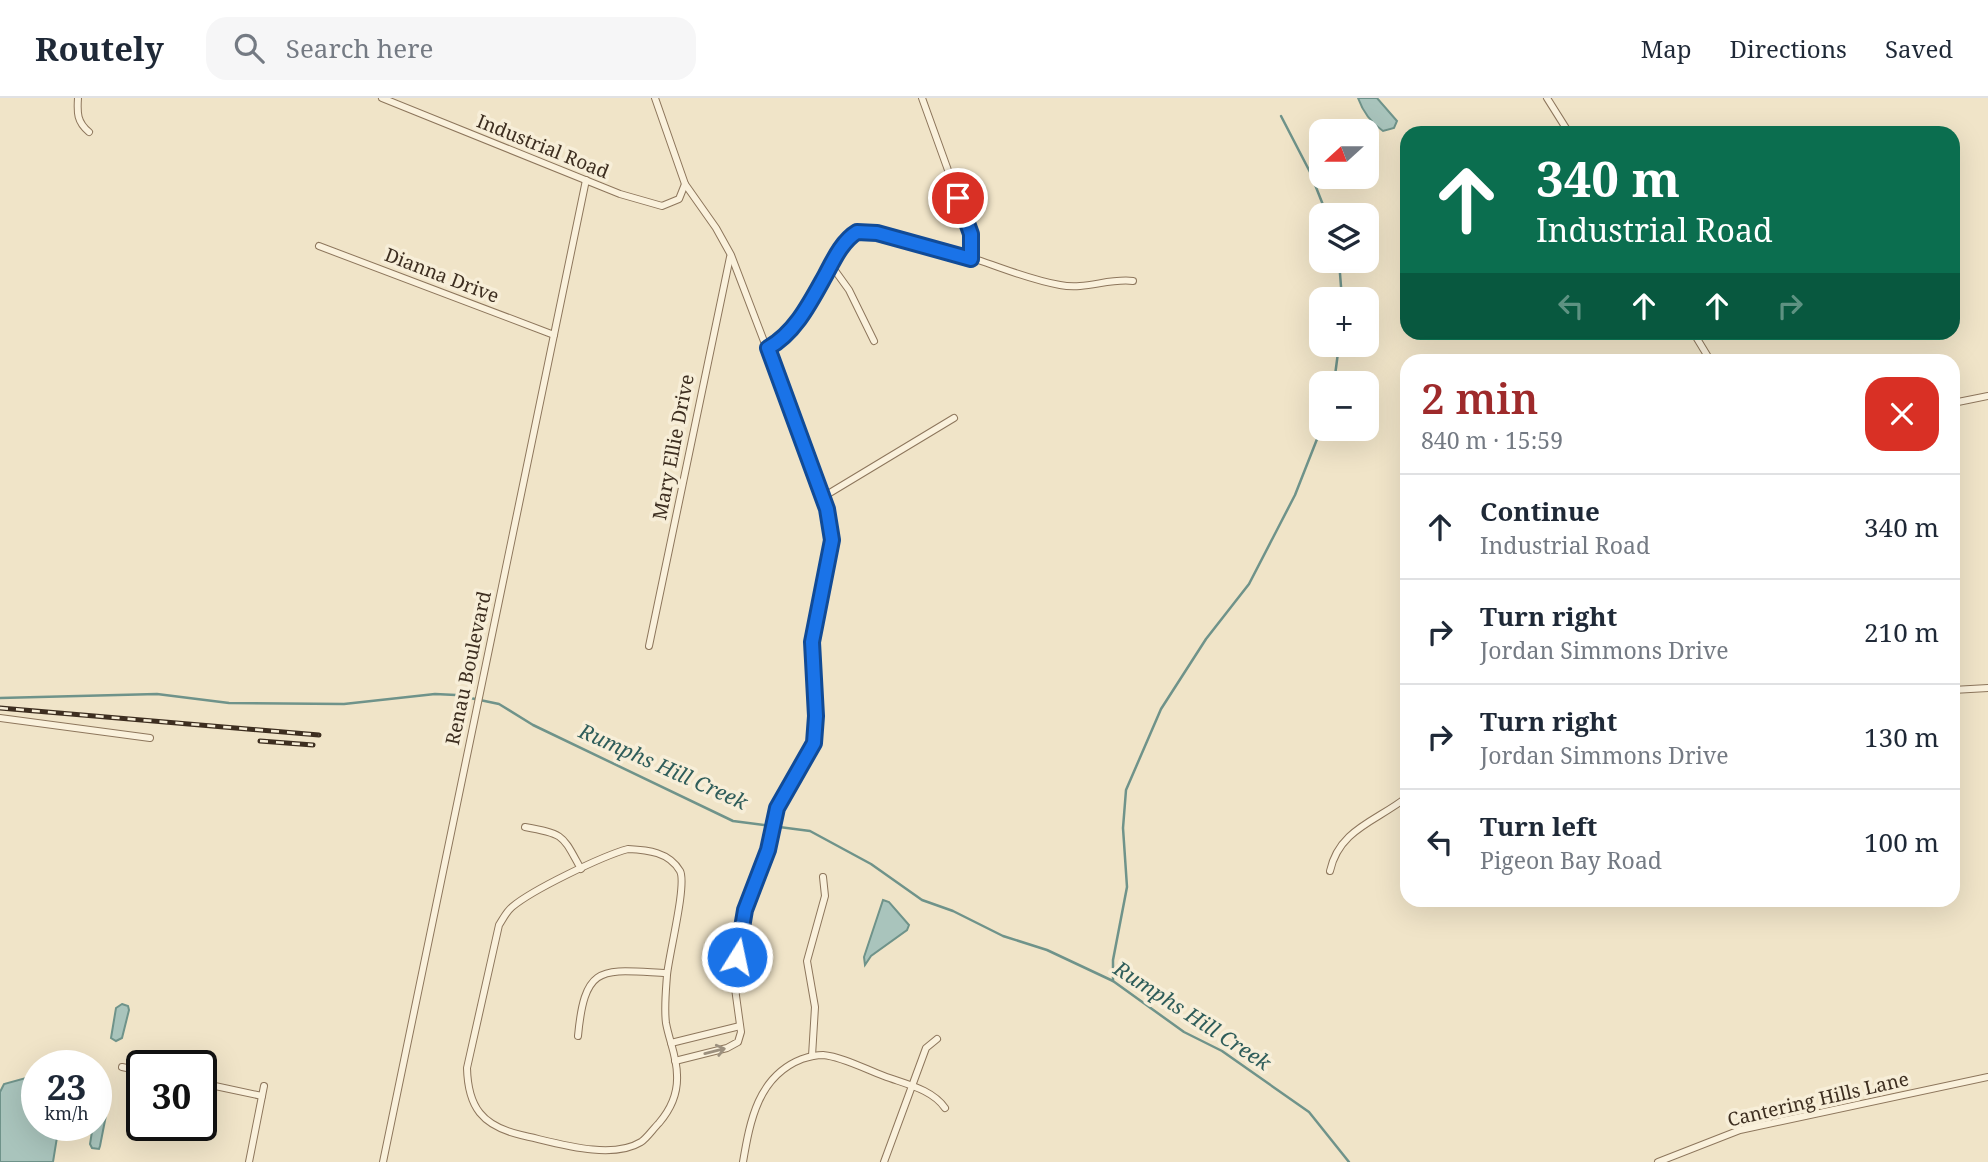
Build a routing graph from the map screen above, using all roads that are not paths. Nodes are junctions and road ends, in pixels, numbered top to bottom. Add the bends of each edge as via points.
1 (78, 98) edge
2 (382, 98) edge
3 (655, 98) edge
4 (922, 98) edge
5 (1547, 98) edge
6 (1565, 126) edge
7 (89, 132) dead end
8 (586, 180) junction
9 (685, 184) junction
10 (319, 246) dead end
11 (731, 255) junction
12 (971, 259) junction
13 (831, 265) junction
14 (1133, 281) dead end
15 (554, 335) junction
16 (874, 341) dead end
17 (768, 348) junction
18 (1988, 396) edge
19 (1960, 402) edge
20 (954, 418) dead end
21 (823, 498) junction
22 (649, 646) dead end
23 (1988, 688) edge
24 (1960, 690) edge
25 (0, 718) edge
26 (150, 738) dead end
27 (1400, 802) edge
28 (526, 827) dead end
29 (580, 869) junction
30 (1330, 871) dead end
31 (822, 877) dead end
32 (667, 973) junction
33 (740, 1026) junction
34 (578, 1036) dead end
35 (937, 1039) dead end
36 (671, 1043) junction
37 (812, 1056) junction
38 (675, 1061) junction
39 (122, 1067) dead end
40 (126, 1068) edge
41 (1988, 1077) edge
42 (217, 1086) edge
43 (264, 1086) dead end
44 (911, 1086) junction
45 (262, 1096) junction
46 (945, 1108) dead end
47 (249, 1162) edge
48 (383, 1162) edge
49 (743, 1162) edge
50 (884, 1162) edge
51 (1658, 1162) edge

1 - 7 street via 77,116
2 - 8 street, Industrial Road
3 - 9 street
4 - 12 street via 971,234
5 - 6 street
8 - 9 street, Industrial Road via 662,206 679,199
8 - 15 street, Renau Boulevard
9 - 11 street
10 - 15 street, Dianna Drive
11 - 17 street
11 - 22 street, Mary Ellie Drive
12 - 13 street via 863,231 848,239
12 - 14 street via 1064,286
13 - 16 street
13 - 17 street via 793,328
15 - 48 street, Renau Boulevard
17 - 21 street
18 - 19 street
20 - 21 street
21 - 33 street via 832,540 812,642 814,743 777,808 768,850 745,910 734,981
23 - 24 street
25 - 26 street
27 - 30 street via 1348,835
28 - 29 street via 564,838
29 - 32 street via 628,849 665,855 680,871 684,888
29 - 38 street via 523,899 499,925 467,1068 475,1109 490,1123 517,1134 614,1152 641,1142 666,1115 676,1096
31 - 37 street via 825,896 807,961 815,1007
32 - 34 street via 612,971 598,977 582,1001
32 - 36 street via 666,1021
33 - 36 street
38 -> 33 street via 735,1045
35 - 44 street via 926,1048
36 - 38 street
37 - 44 street via 834,1057
37 - 49 street via 781,1070 769,1083 752,1114
39 - 40 street
41 - 51 street, Cantering Hills Lane via 1740,1130
42 - 45 street
43 - 45 street
44 - 46 street via 937,1097
44 - 50 street
45 - 47 street

